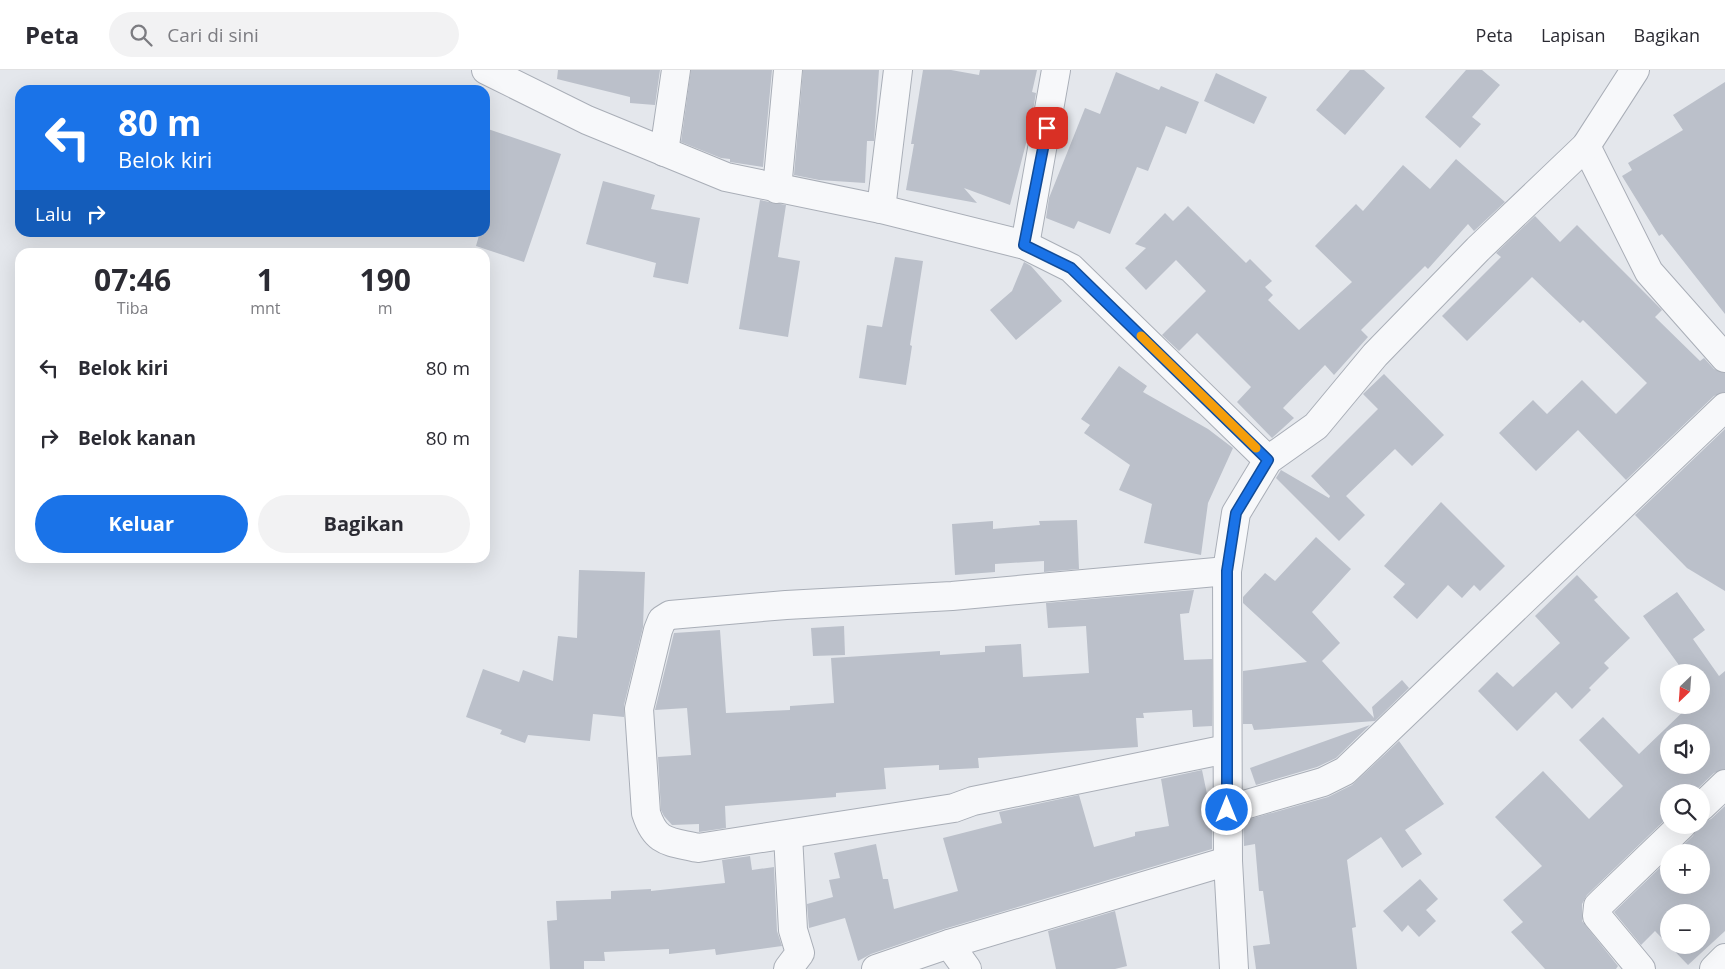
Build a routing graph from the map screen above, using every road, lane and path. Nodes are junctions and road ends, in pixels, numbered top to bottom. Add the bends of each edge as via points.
1 (486, 70) edge
2 (676, 70) edge
3 (788, 70) edge
4 (898, 70) edge
5 (1056, 70) edge
6 (1634, 70) edge
7 (1586, 146) junction
8 (664, 152) junction
9 (777, 189) junction
10 (881, 209) junction
11 (1024, 245) junction
12 (1725, 358) edge
13 (1725, 407) edge
14 (1268, 460) junction
15 (1227, 571) junction
16 (1227, 749) junction
17 (1725, 784) edge
18 (1710, 798) edge
19 (1227, 810) junction
20 (1673, 834) edge
21 (788, 835) junction
22 (1228, 861) junction
23 (949, 944) junction
24 (1725, 958) edge
25 (801, 964) edge
26 (876, 969) edge
27 (967, 969) edge
28 (1234, 969) edge
29 (1641, 969) edge
30 (1714, 969) edge

1 - 8 street via 587,120
2 - 8 street
3 - 9 street
4 - 10 street
5 - 11 street
6 - 7 street
7 - 12 street via 1650,272
7 - 14 street via 1478,249 1375,355 1316,426
8 - 9 street via 726,178
9 - 10 street
10 - 11 street
11 - 14 street via 1071,268
13 - 19 street via 1345,771 1323,782
14 - 15 street via 1236,513
15 - 16 street
15 - 21 street via 952,596 670,615 662,620 658,630 639,709 646,813 650,826 656,835 667,841 698,848
16 - 19 street
16 - 21 street via 973,801 954,808
17 - 18 street
19 - 22 street
20 - 29 street via 1597,910 1597,916
21 - 25 street via 793,930
22 - 23 street
22 - 28 street
23 - 26 street
23 - 27 street
24 - 30 street

